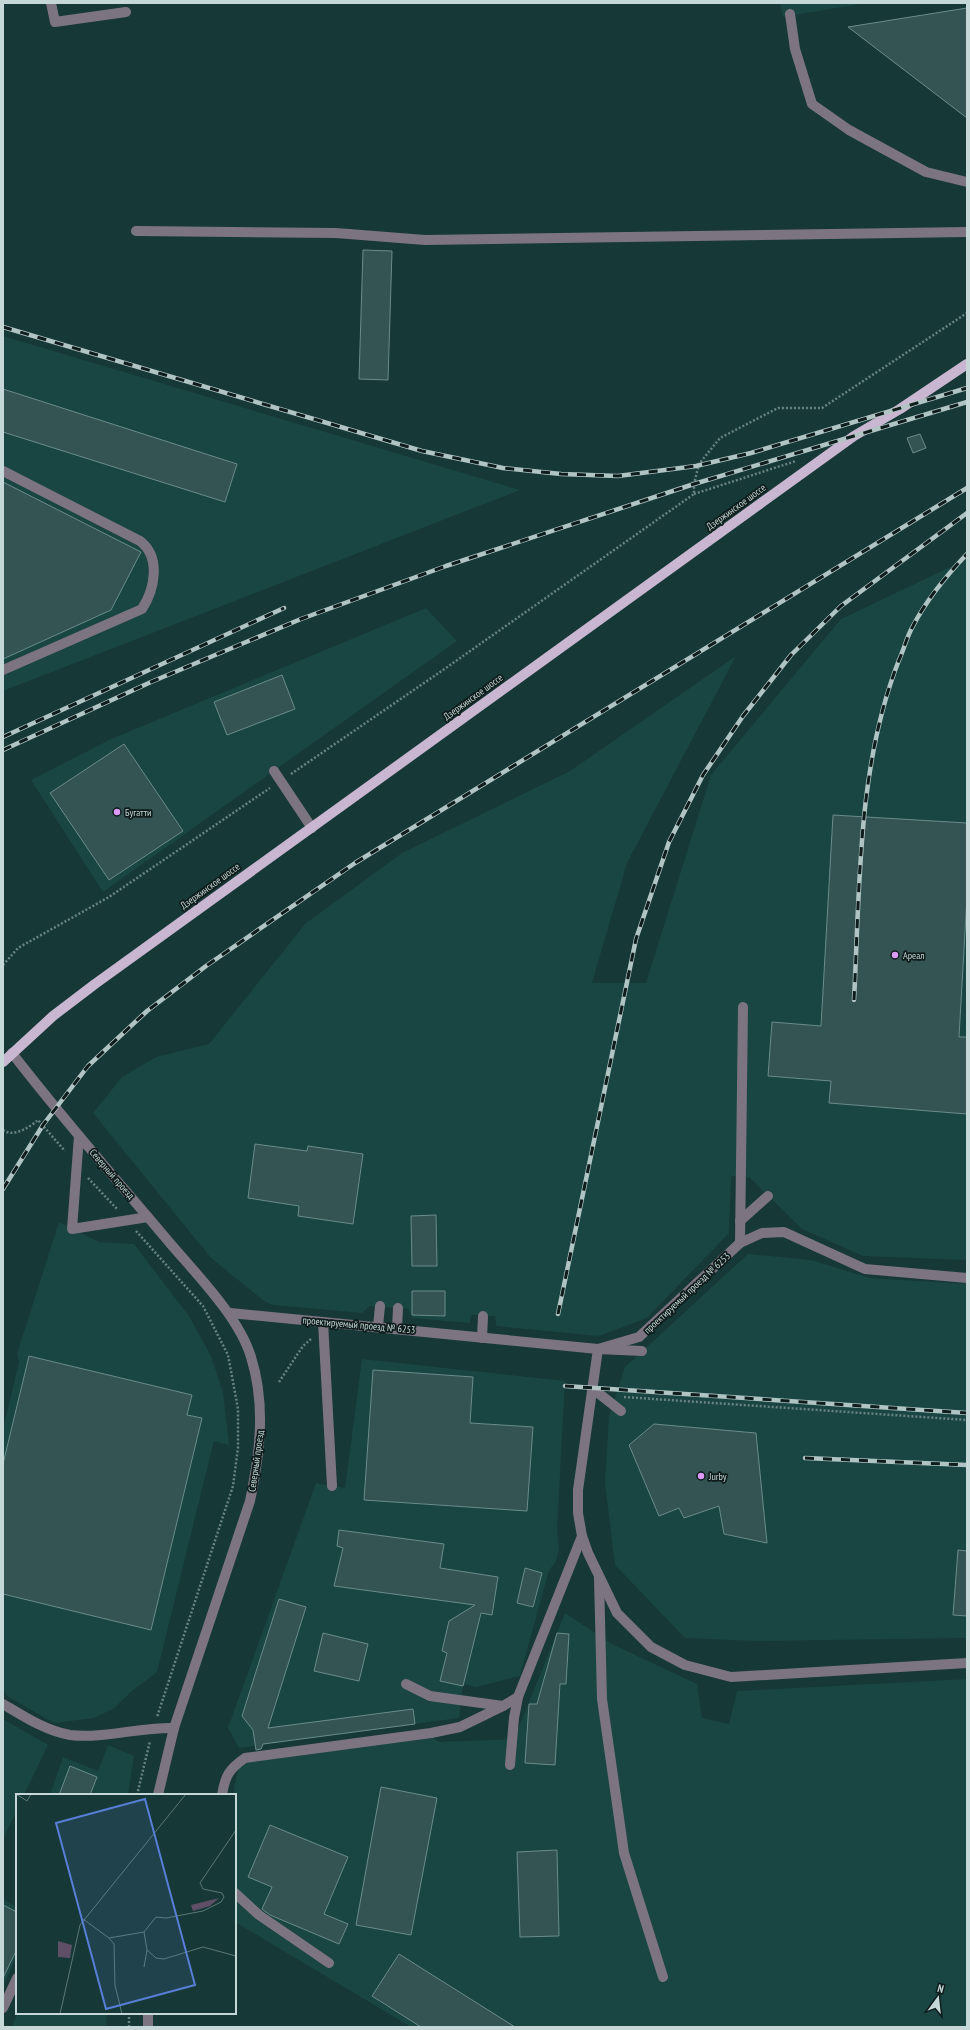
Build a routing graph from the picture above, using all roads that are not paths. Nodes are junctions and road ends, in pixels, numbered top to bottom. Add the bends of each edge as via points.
1 (51, 3) edge
2 (126, 12) dead end
3 (790, 14) dead end
4 (967, 182) edge
5 (136, 231) dead end
6 (967, 232) edge
7 (967, 364) edge
8 (3, 471) edge
9 (3, 670) edge
10 (274, 771) dead end
11 (312, 828) junction
12 (743, 1007) dead end
13 (12, 1053) junction
14 (3, 1062) edge
15 (79, 1136) junction
16 (768, 1196) dead end
17 (148, 1217) junction
18 (740, 1221) junction
19 (740, 1243) junction
20 (967, 1278) edge
21 (380, 1306) dead end
22 (398, 1308) dead end
23 (230, 1314) junction
24 (483, 1316) dead end
25 (323, 1325) junction
26 (378, 1326) junction
27 (396, 1328) junction
28 (482, 1338) junction
29 (598, 1349) junction
30 (642, 1351) dead end
31 (592, 1388) junction
32 (621, 1412) dead end
33 (332, 1486) dead end
34 (582, 1536) junction
35 (599, 1575) junction
36 (967, 1663) edge
37 (406, 1684) dead end
38 (518, 1697) junction
39 (3, 1704) edge
40 (503, 1706) junction
41 (174, 1728) junction
42 (510, 1764) dead end
43 (158, 1794) edge
44 (222, 1794) edge
45 (236, 1894) edge
46 (329, 1963) dead end
47 (662, 1977) dead end
48 (16, 1980) edge
49 (3, 2008) edge
50 (148, 2014) edge
51 (148, 2027) edge

1 - 2 street via 55,22
3 - 4 street via 795,49 812,104 850,130 926,172
5 - 6 street via 336,233 425,240
7 - 11 main road, Дзержинское шоссе via 854,436
8 - 9 street via 140,541 149,548 153,558 153,584 150,597 142,609
10 - 11 street
11 - 13 main road, Дзержинское шоссе via 53,1016
12 - 18 street
13 - 14 main road, Дзержинское шоссе
13 - 15 street, Северный проезд
15 - 17 street, Северный проезд
15 - 17 street via 72,1228
16 - 18 street
17 - 23 street, Северный проезд
18 - 19 street
19 - 20 street, проектируемый проезд № 6253 via 762,1233 784,1232 865,1269
19 - 29 street, проектируемый проезд № 6253 via 639,1337
21 - 26 street
22 - 27 street
23 - 25 street, проектируемый проезд № 6253
23 - 41 street, Северный проезд via 251,1356 259,1389 261,1426 258,1464 239,1536
24 - 28 street
25 - 26 street, проектируемый проезд № 6253
25 - 33 street
26 - 27 street, проектируемый проезд № 6253
27 - 28 street, проектируемый проезд № 6253
28 - 29 street, проектируемый проезд № 6253
29 - 30 street
29 - 31 street
31 - 32 street
31 - 34 street via 578,1490
34 - 35 street
34 - 38 street
35 - 36 street via 617,1613 651,1647 685,1665 731,1676
35 - 47 street via 602,1698 624,1853
37 - 40 street via 430,1696
38 - 40 street
38 - 42 street
39 - 41 street via 35,1723 69,1734 99,1735 154,1727
40 - 44 street via 460,1727 432,1733 245,1758 232,1767
41 - 43 street, Северный проезд
45 - 46 street via 258,1914
48 - 49 street
50 - 51 street

